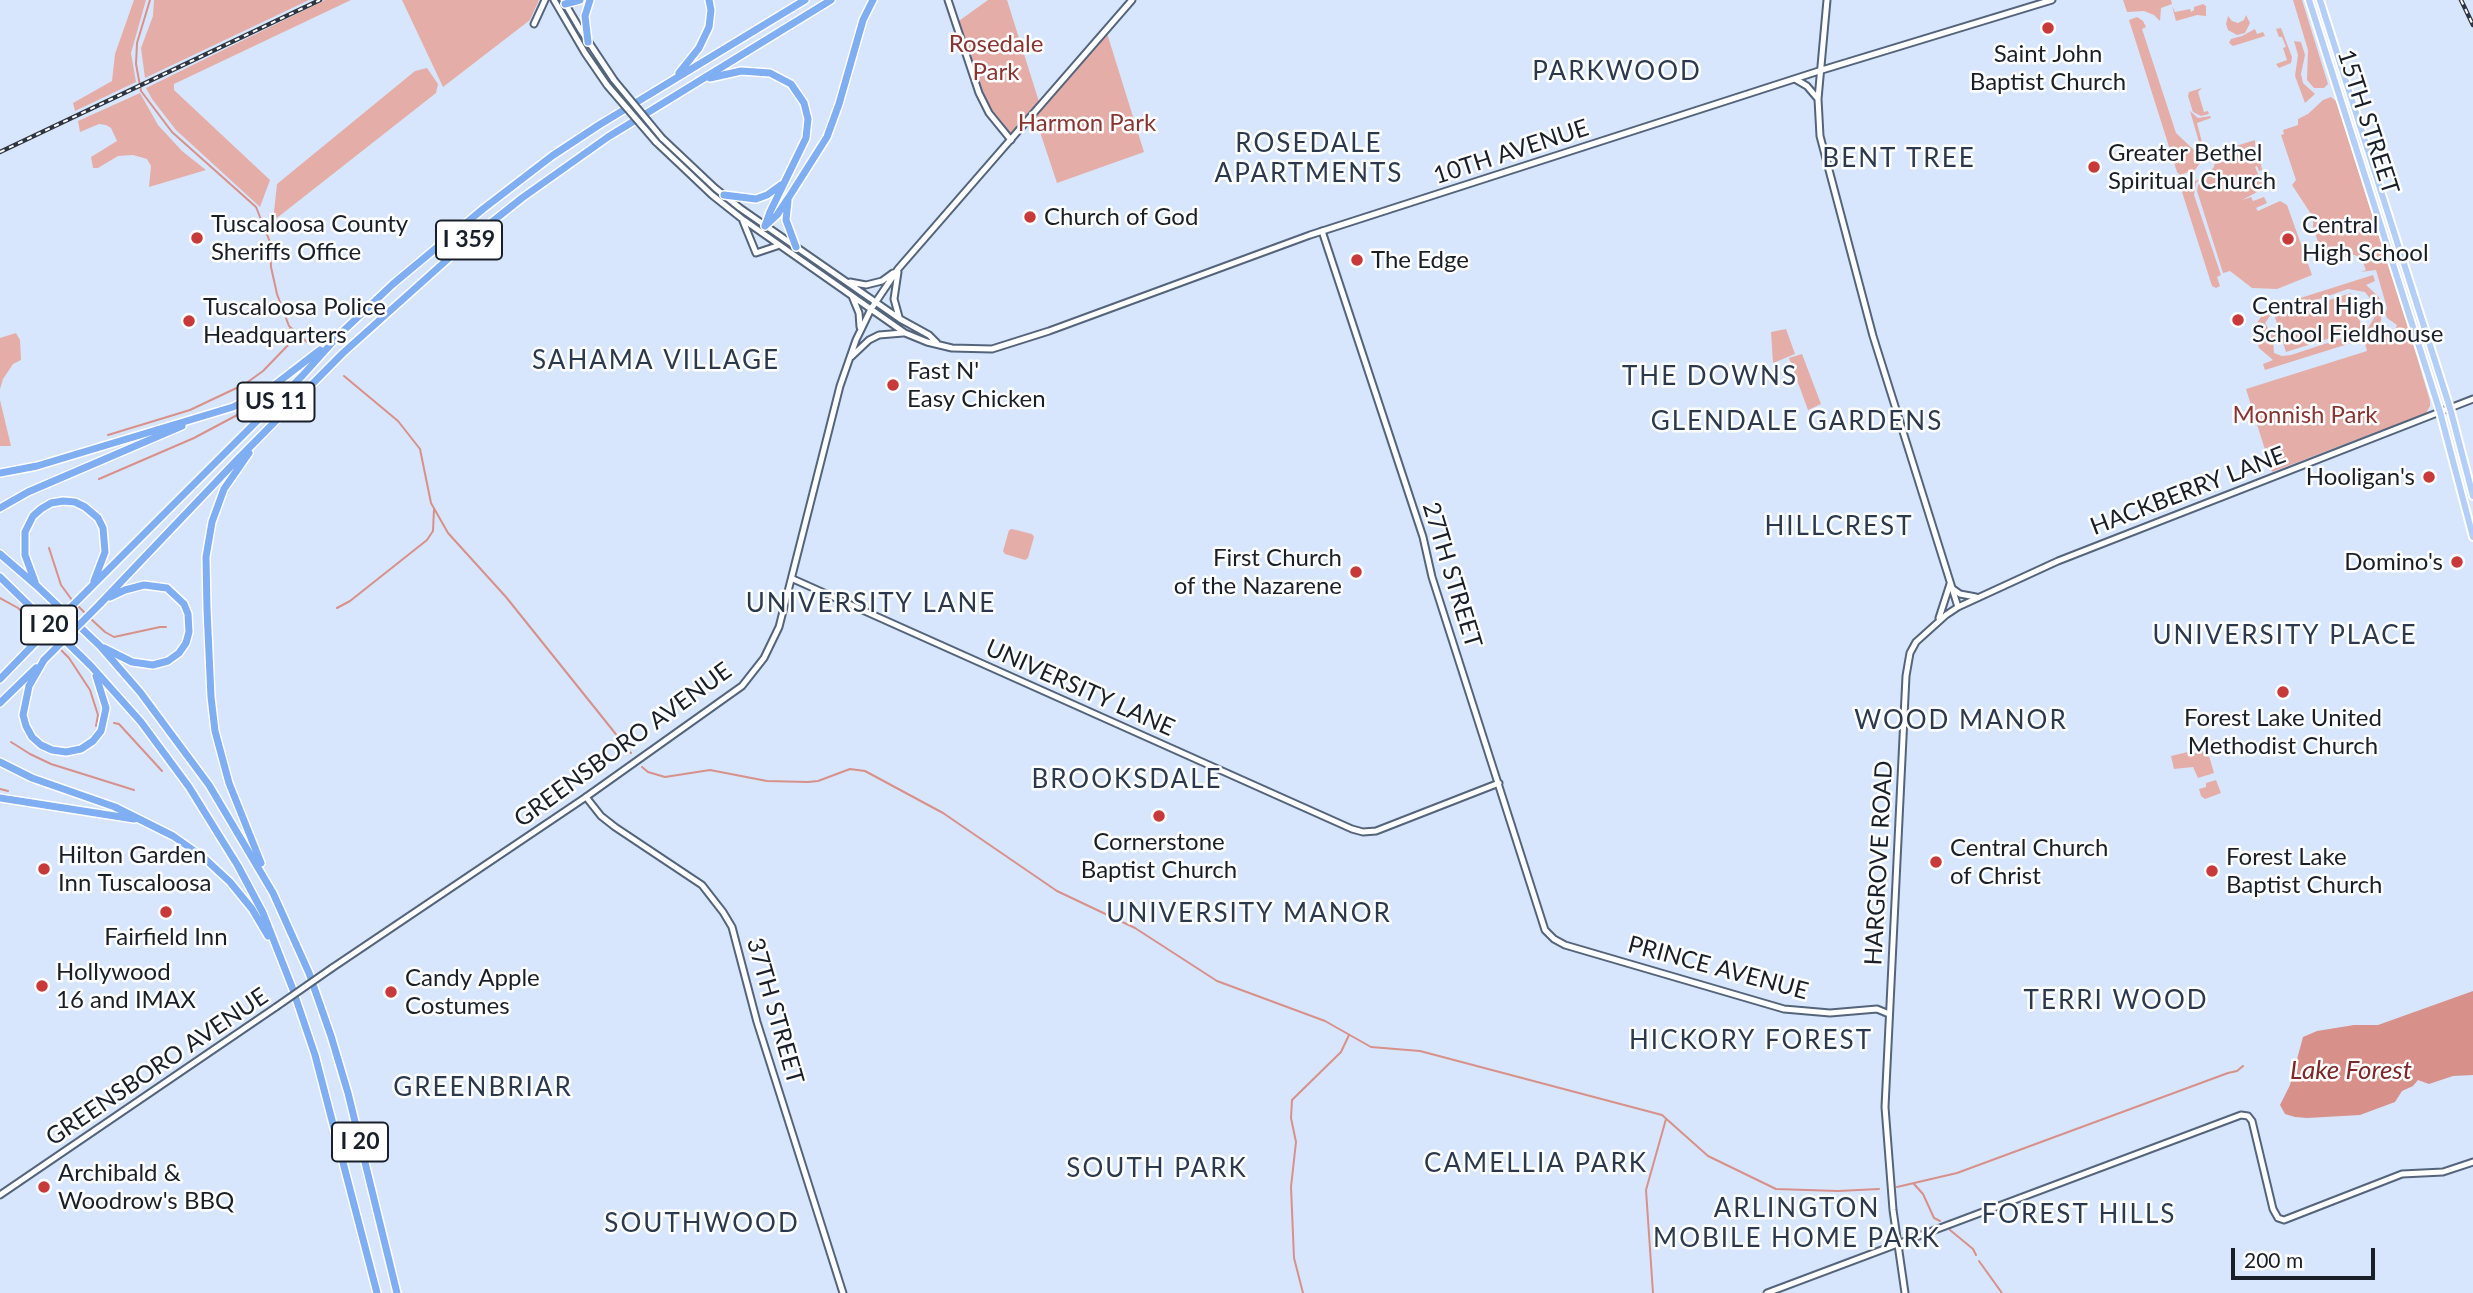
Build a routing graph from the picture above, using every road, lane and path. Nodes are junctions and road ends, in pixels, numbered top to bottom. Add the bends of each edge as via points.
1 (545, 0) edge
2 (554, 0) edge
3 (580, 0) edge
4 (590, 0) edge
5 (709, 0) edge
6 (805, 0) edge
7 (831, 0) edge
8 (873, 0) edge
9 (948, 0) edge
10 (1132, 0) edge
11 (1827, 0) edge
12 (2052, 0) edge
13 (2309, 0) edge
14 (2320, 0) edge
15 (564, 3) edge
16 (534, 24) dead end
17 (588, 42) junction
18 (1822, 71) junction
19 (1795, 79) junction
20 (673, 80) junction
21 (699, 82) junction
22 (1818, 99) junction
23 (1011, 140) junction
24 (785, 182) junction
25 (724, 195) junction
26 (789, 197) junction
27 (741, 218) junction
28 (2390, 221) junction
29 (2380, 224) junction
30 (764, 230) junction
31 (1322, 231) junction
32 (778, 246) junction
33 (796, 247) junction
34 (898, 269) junction
35 (849, 282) junction
36 (850, 293) junction
37 (876, 302) junction
38 (871, 309) junction
39 (900, 319) junction
40 (860, 331) junction
41 (905, 333) junction
42 (340, 334) junction
43 (937, 343) junction
44 (849, 359) junction
45 (2473, 399) edge
46 (2449, 408) junction
47 (2440, 412) junction
48 (195, 420) junction
49 (265, 432) junction
50 (0, 473) edge
51 (2473, 496) edge
52 (0, 508) edge
53 (2473, 537) edge
54 (0, 554) edge
55 (0, 578) edge
56 (793, 579) junction
57 (1950, 584) junction
58 (37, 586) junction
59 (87, 591) junction
60 (1976, 597) junction
61 (103, 601) junction
62 (1958, 607) junction
63 (1938, 621) junction
64 (100, 646) junction
65 (44, 660) junction
66 (91, 666) junction
67 (0, 679) edge
68 (0, 703) edge
69 (0, 762) edge
70 (1499, 783) junction
71 (586, 797) junction
72 (0, 798) edge
73 (148, 822) junction
74 (273, 893) junction
75 (1545, 930) joint
76 (282, 961) junction
77 (1889, 1014) junction
78 (2473, 1162) edge
79 (0, 1195) edge
80 (1898, 1242) junction
81 (377, 1293) edge
82 (397, 1293) edge
83 (843, 1293) edge
84 (1767, 1293) edge
85 (1905, 1293) edge

1 - 16 main road
2 - 15 main road
3 - 15 highway
4 - 17 highway via 585,16
5 - 20 highway via 711,16 705,38
6 - 20 highway, I 359
7 - 21 highway, I 359
8 - 26 highway via 834,121
9 - 23 main road via 979,93
10 - 23 main road, GREENSBORO AVENUE
11 - 18 main road
12 - 18 main road, 10TH AVENUE
13 - 29 main road, 15TH STREET
14 - 28 main road, 15TH STREET
15 - 17 main road
15 - 27 main road, bridge via 607,85 656,142
17 - 25 main road, bridge via 662,138
18 - 19 main road, 10TH AVENUE
18 - 22 main road
19 - 22 main road
19 - 31 main road, 10TH AVENUE
20 - 42 highway, I 359 via 506,191
21 - 24 highway via 759,71 781,78 799,93 808,126
21 - 49 highway, I 359 via 589,150 468,241 343,353
22 - 57 main road via 1820,136 1873,336
23 - 34 main road, GREENSBORO AVENUE
24 - 25 highway via 756,199
24 - 30 highway
25 - 30 main road
26 - 30 highway
26 - 33 highway via 786,220
27 - 30 main road
27 - 32 main road via 756,253
28 - 29 main road
28 - 46 main road, 15TH STREET
29 - 47 main road, 15TH STREET
30 - 32 main road
30 - 33 main road
31 - 43 main road, 10TH AVENUE via 1014,344 975,350
31 - 70 main road, 27TH STREET
32 - 36 main road
33 - 35 main road
34 - 35 main road via 882,281 866,285
34 - 37 main road, GREENSBORO AVENUE
34 - 39 main road via 894,299
35 - 37 main road
36 - 38 main road
36 - 40 main road via 859,313
37 - 38 main road, GREENSBORO AVENUE
37 - 39 main road
38 - 40 main road, GREENSBORO AVENUE
38 - 41 main road
39 - 43 main road
40 - 44 main road, GREENSBORO AVENUE
41 - 43 main road, 10TH AVENUE
41 - 44 main road via 874,337
42 - 48 highway via 272,387
42 - 59 highway, US 11
44 - 56 main road, GREENSBORO AVENUE
45 - 46 main road, HACKBERRY LANE
46 - 47 main road, HACKBERRY LANE
46 - 51 main road, 15TH STREET
47 - 53 main road, 15TH STREET
47 - 60 main road, HACKBERRY LANE
48 - 50 highway
48 - 52 highway
49 - 61 highway, I 359
49 - 74 highway via 224,489 206,557 215,732 229,783
54 - 58 highway, I 20
55 - 66 highway, I 20
56 - 70 main road, UNIVERSITY LANE via 1352,830 1376,831
56 - 71 main road, GREENSBORO AVENUE via 773,642 741,685
57 - 60 main road via 1959,593
57 - 62 main road
57 - 63 main road
58 - 59 highway via 24,555 24,531 41,509 69,501 94,514 105,534 103,563
58 - 64 highway, I 20
59 - 67 highway, US 11, bridge
60 - 62 main road, HACKBERRY LANE
61 - 64 highway via 144,585 167,588 187,609 189,632 179,653 153,665 132,663
61 - 65 highway, I 359, bridge
62 - 63 main road, HARGROVE ROAD
63 - 77 main road, HARGROVE ROAD via 1916,642 1907,665
64 - 74 highway, I 20 via 209,785
65 - 66 highway via 29,686 23,715 36,741 58,752 88,745 104,724 105,701
65 - 68 highway
66 - 76 highway, I 20 via 167,754 212,821 263,913
69 - 73 highway
70 - 75 main road, 27TH STREET
71 - 79 main road, GREENSBORO AVENUE, bridge
71 - 83 main road, 37TH STREET via 615,827 702,885 726,916
72 - 73 highway
73 - 76 highway via 188,846 230,882 252,909
74 - 82 highway, I 20 via 331,1035
75 - 77 main road, PRINCE AVENUE via 1565,945 1784,1009 1830,1013 1877,1009
76 - 81 highway, I 20 via 325,1089
77 - 80 main road, HARGROVE ROAD via 1886,1133
78 - 80 main road via 2443,1172 2402,1174 2284,1220 2273,1209 2252,1121 2241,1115
80 - 84 main road
80 - 85 main road, HARGROVE ROAD

